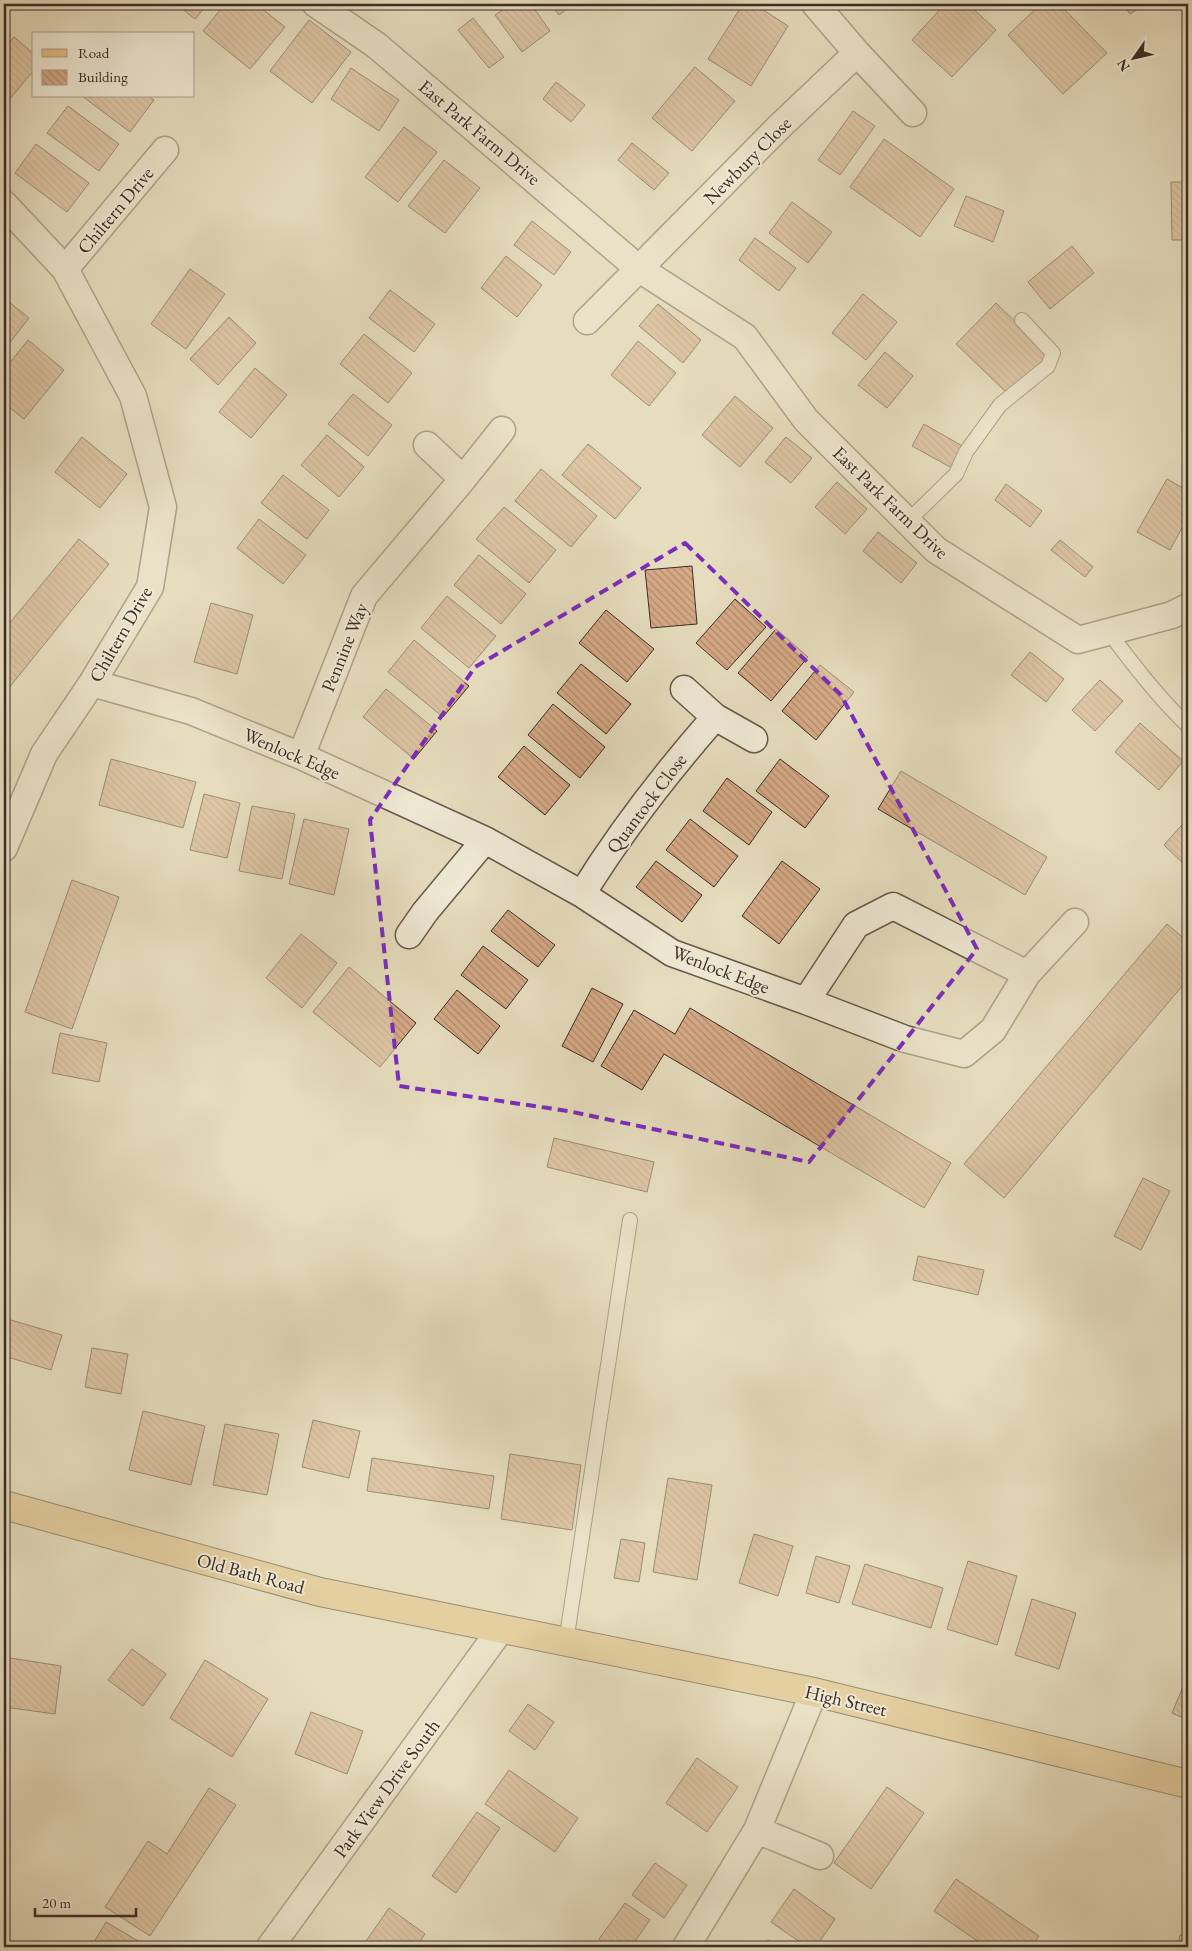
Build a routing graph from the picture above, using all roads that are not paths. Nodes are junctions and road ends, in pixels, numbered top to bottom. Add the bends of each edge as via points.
1 (316, 4) edge
2 (816, 4) edge
3 (857, 53) junction
4 (913, 113) dead end
5 (165, 150) dead end
6 (4, 204) edge
7 (638, 268) junction
8 (65, 269) junction
9 (1022, 320) dead end
10 (587, 321) dead end
11 (502, 430) dead end
12 (427, 445) dead end
13 (462, 479) junction
14 (907, 522) junction
15 (1188, 607) edge
16 (1109, 632) junction
17 (92, 683) junction
18 (684, 689) dead end
19 (715, 717) junction
20 (1188, 726) edge
21 (754, 738) dead end
22 (301, 756) junction
23 (485, 840) junction
24 (4, 847) edge
25 (582, 894) junction
26 (1075, 922) dead end
27 (409, 935) dead end
28 (1027, 974) junction
29 (806, 1001) junction
30 (630, 1220) dead end
31 (4, 1505) edge
32 (501, 1629) junction
33 (566, 1642) junction
34 (814, 1692) junction
35 (1188, 1784) edge
36 (757, 1830) junction
37 (820, 1856) dead end
38 (270, 1947) edge
39 (686, 1947) edge

1 - 7 street, East Park Farm Drive via 384,51
2 - 3 street
3 - 4 street
3 - 7 street, Newbury Close
5 - 8 street, Chiltern Drive
6 - 8 street, Chiltern Drive
7 - 10 street
7 - 14 street, East Park Farm Drive via 745,337 806,420
8 - 17 street, Chiltern Drive via 133,396 163,507 150,587
9 - 14 lane via 1048,347 1053,358 1048,366 1000,405 966,452 956,474
11 - 13 street, Pennine Way
12 - 13 street
13 - 22 street, Pennine Way via 364,596
14 - 16 street, East Park Farm Drive via 936,550 1078,640
15 - 16 street, East Park Farm Drive via 1172,615
16 - 20 lane via 1136,669
17 - 22 street, Wenlock Edge via 190,711
17 - 24 street, Chiltern Drive via 44,754
18 - 19 street
19 - 21 street
19 - 25 street, Quantock Close via 615,840
22 - 23 street, Wenlock Edge
23 - 25 street, Wenlock Edge
23 - 27 street
25 - 29 street, Wenlock Edge via 672,953
26 - 28 street, Wenlock Edge
28 - 29 street, Wenlock Edge via 993,1030 964,1054 905,1039
28 - 29 street via 893,906 856,925
30 - 33 lane
31 - 32 main road, Old Bath Road via 320,1592
32 - 33 main road, High Street
32 - 38 street, Park View Drive South
33 - 34 main road, High Street
34 - 35 main road, High Street
34 - 36 street
36 - 37 street
36 - 39 street

